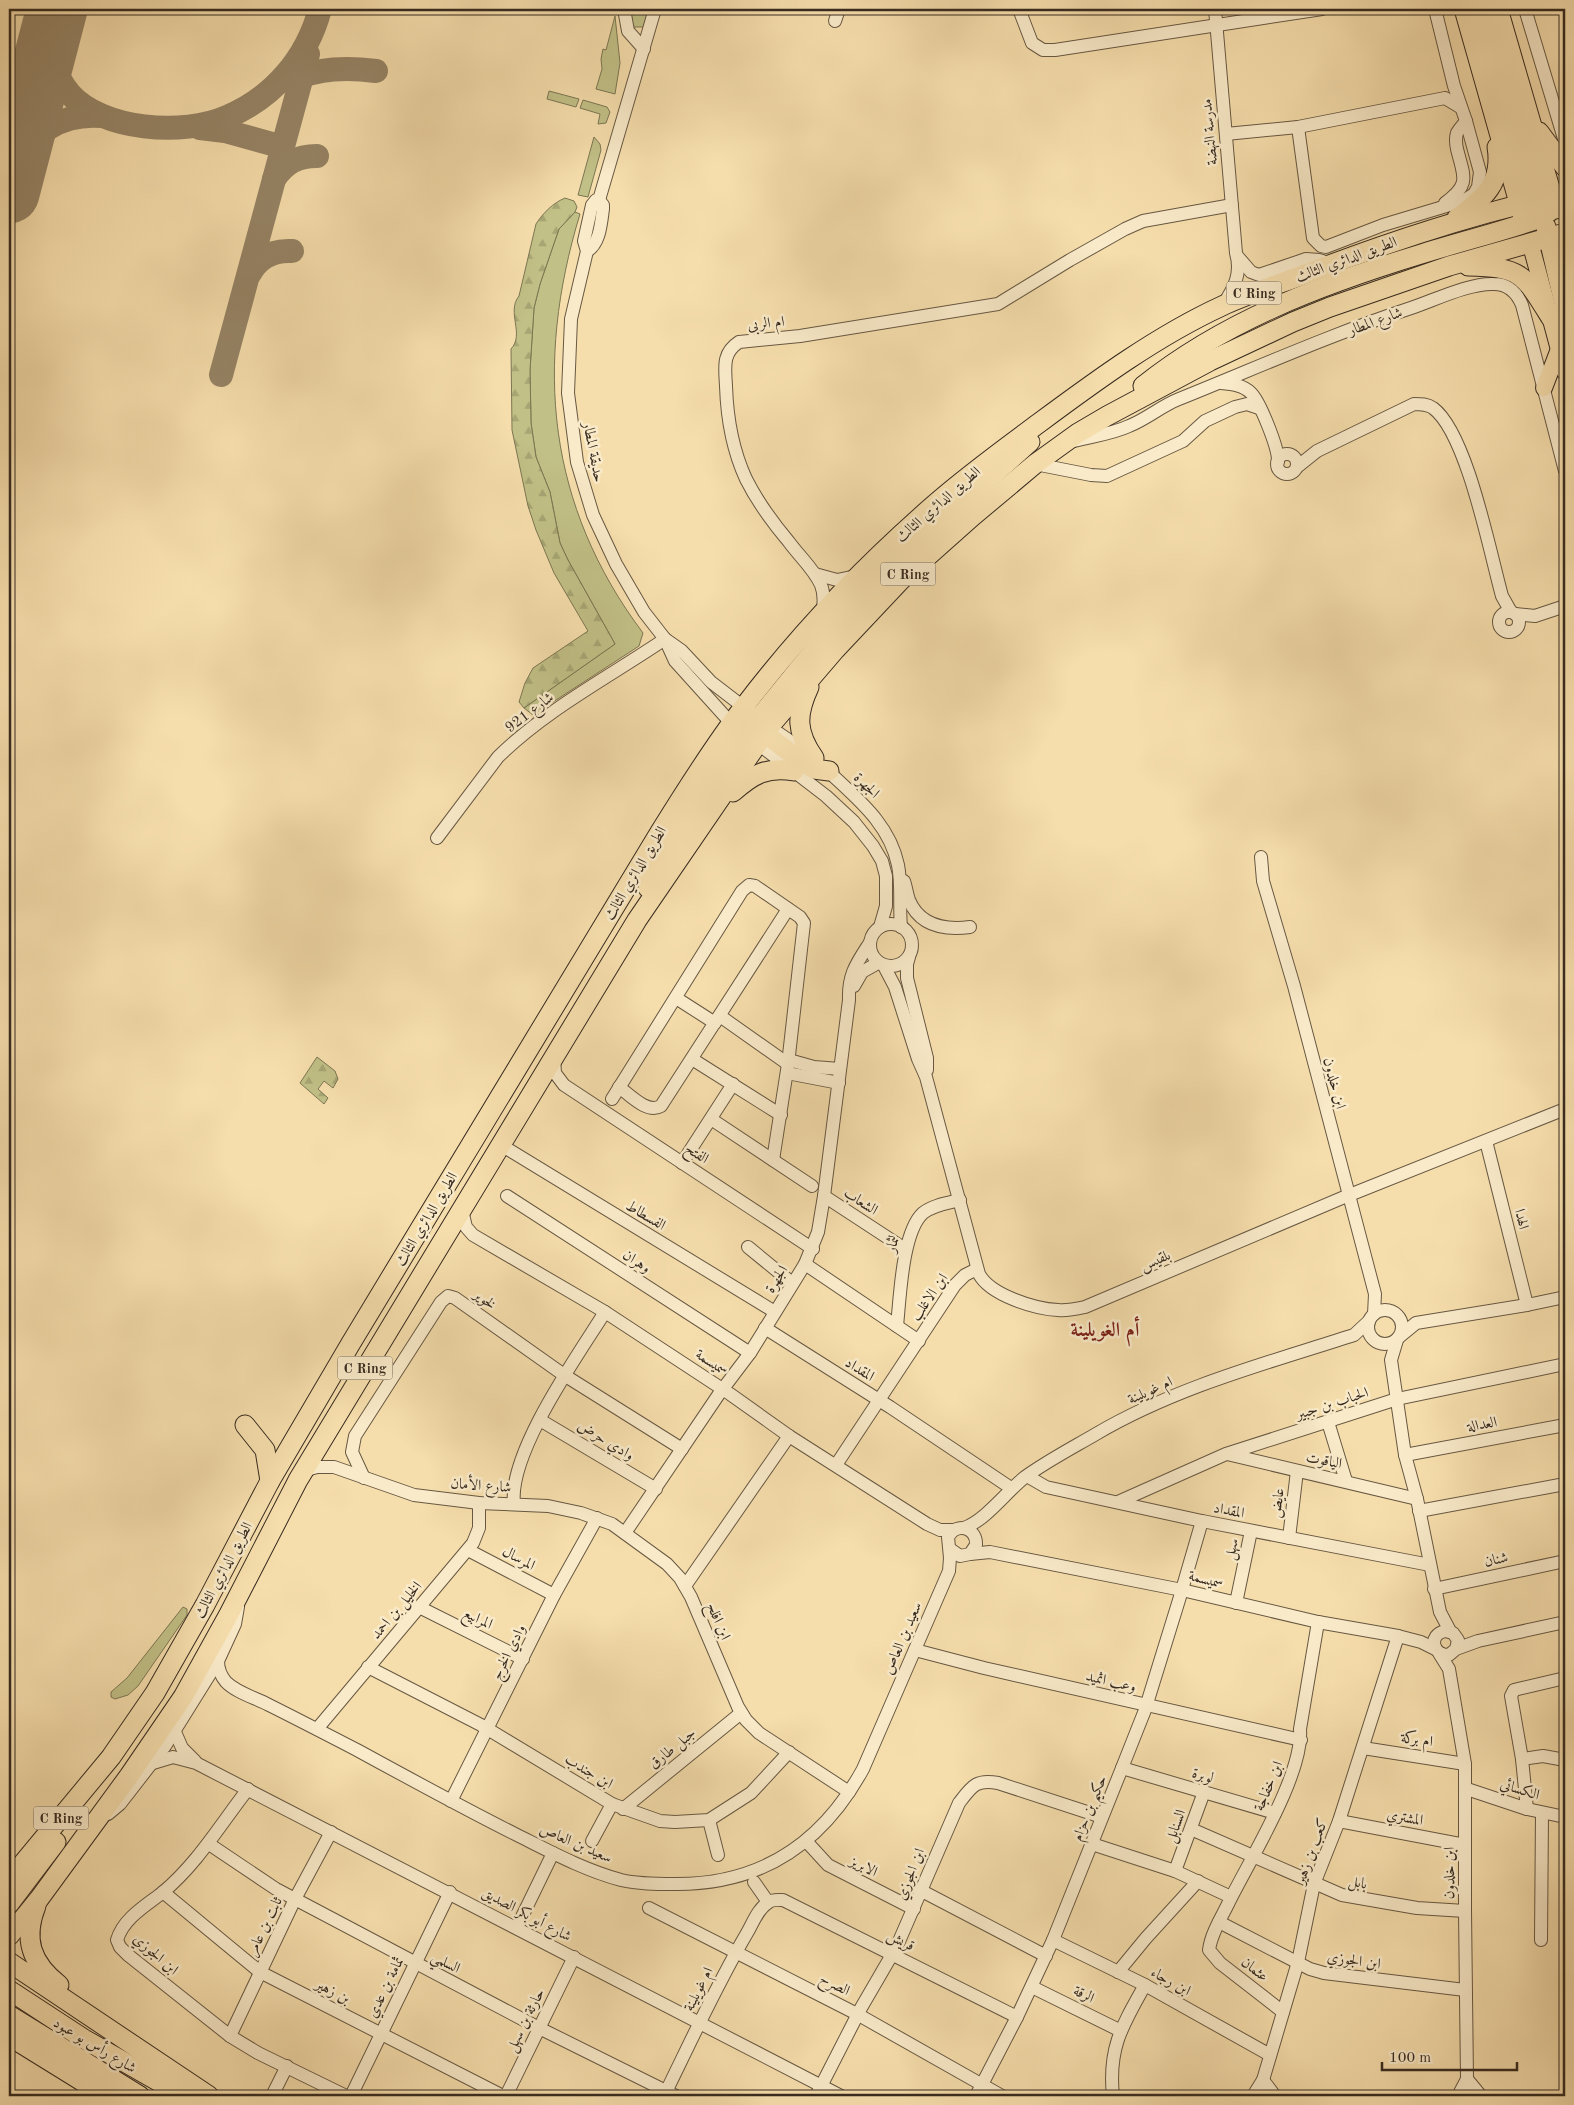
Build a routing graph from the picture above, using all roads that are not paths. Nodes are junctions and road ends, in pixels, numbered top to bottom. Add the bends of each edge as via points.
1 (624, 9) edge
2 (655, 9) edge
3 (1019, 9) edge
4 (1215, 9) edge
5 (1322, 9) edge
6 (1435, 9) edge
7 (1464, 9) edge
8 (1480, 9) edge
9 (1498, 9) edge
10 (1511, 9) edge
11 (1525, 9) edge
12 (1217, 26) junction
13 (1507, 42) junction
14 (644, 49) junction
15 (1454, 86) junction
16 (1445, 98) junction
17 (1491, 101) junction
18 (1460, 107) junction
19 (1528, 116) junction
20 (1298, 127) junction
21 (1226, 134) junction
22 (1565, 142) edge
23 (1565, 167) edge
24 (1232, 205) junction
25 (1548, 214) edge
26 (1449, 223) junction
27 (1530, 242) junction
28 (1236, 253) junction
29 (1332, 264) junction
30 (1449, 266) junction
31 (1223, 305) junction
32 (1558, 312) edge
33 (1559, 349) junction
34 (1565, 372) edge
35 (1221, 383) junction
36 (1544, 388) junction
37 (1074, 396) junction
38 (1259, 408) junction
39 (1107, 416) junction
40 (1065, 443) junction
41 (1294, 461) junction
42 (1278, 462) junction
43 (1035, 464) junction
44 (1565, 471) edge
45 (815, 574) junction
46 (859, 575) junction
47 (1565, 606) edge
48 (1509, 614) junction
49 (1565, 614) edge
50 (822, 615) junction
51 (1516, 629) junction
52 (665, 639) junction
53 (817, 670) junction
54 (752, 726) junction
55 (814, 758) junction
56 (794, 771) junction
57 (829, 771) junction
58 (716, 805) junction
59 (437, 838) dead end
60 (1257, 859) dead end
61 (899, 873) junction
62 (788, 909) junction
63 (637, 920) junction
64 (880, 927) junction
65 (901, 927) junction
66 (970, 927) dead end
67 (869, 944) junction
68 (909, 957) junction
69 (881, 964) junction
70 (676, 998) junction
71 (850, 1000) junction
72 (717, 1020) junction
73 (554, 1057) junction
74 (692, 1059) junction
75 (788, 1066) junction
76 (840, 1069) junction
77 (926, 1077) junction
78 (839, 1083) junction
79 (733, 1084) junction
80 (564, 1085) junction
81 (619, 1087) junction
82 (534, 1092) junction
83 (612, 1099) dead end
84 (1565, 1108) edge
85 (781, 1115) junction
86 (710, 1119) junction
87 (1486, 1141) junction
88 (501, 1145) junction
89 (773, 1160) junction
90 (682, 1163) junction
91 (812, 1186) dead end
92 (507, 1196) dead end
93 (824, 1196) junction
94 (1350, 1196) junction
95 (960, 1200) junction
96 (462, 1210) junction
97 (473, 1235) junction
98 (443, 1242) junction
99 (748, 1247) dead end
100 (813, 1249) junction
101 (905, 1249) junction
102 (805, 1264) junction
103 (977, 1269) junction
104 (792, 1283) junction
105 (1375, 1294) junction
106 (1565, 1296) edge
107 (1528, 1305) junction
108 (605, 1312) junction
109 (775, 1312) junction
110 (1392, 1313) junction
111 (1371, 1318) junction
112 (1416, 1323) junction
113 (897, 1326) junction
114 (765, 1328) junction
115 (1354, 1335) junction
116 (1398, 1338) junction
117 (919, 1341) junction
118 (1375, 1341) junction
119 (750, 1353) junction
120 (1392, 1360) junction
121 (1565, 1364) edge
122 (564, 1375) junction
123 (723, 1389) junction
124 (1397, 1399) junction
125 (879, 1400) junction
126 (540, 1420) junction
127 (1328, 1422) junction
128 (245, 1425) dead end
129 (1565, 1425) edge
130 (789, 1436) junction
131 (321, 1442) junction
132 (682, 1448) junction
133 (1226, 1454) junction
134 (1405, 1456) junction
135 (836, 1465) junction
136 (334, 1468) junction
137 (303, 1471) junction
138 (1297, 1471) junction
139 (1026, 1476) junction
140 (364, 1478) junction
141 (270, 1481) junction
142 (1346, 1481) junction
143 (1565, 1484) edge
144 (1011, 1488) junction
145 (656, 1489) junction
146 (1118, 1502) junction
147 (480, 1503) junction
148 (514, 1504) junction
149 (1418, 1505) junction
150 (597, 1518) junction
151 (981, 1518) junction
152 (1202, 1521) junction
153 (927, 1524) junction
154 (958, 1529) junction
155 (1251, 1530) junction
156 (625, 1533) junction
157 (1289, 1538) junction
158 (975, 1539) junction
159 (949, 1547) junction
160 (468, 1550) junction
161 (990, 1552) junction
162 (967, 1555) junction
163 (1565, 1561) edge
164 (1430, 1565) junction
165 (949, 1571) junction
166 (685, 1586) junction
167 (1434, 1589) junction
168 (1182, 1590) junction
169 (239, 1593) junction
170 (554, 1595) junction
171 (1236, 1603) junction
172 (419, 1607) junction
173 (1440, 1612) junction
174 (1318, 1622) junction
175 (1565, 1622) edge
176 (1453, 1634) junction
177 (1398, 1636) junction
178 (1478, 1641) junction
179 (1437, 1644) junction
180 (915, 1650) junction
181 (1455, 1651) junction
182 (523, 1659) junction
183 (218, 1661) junction
184 (368, 1667) junction
185 (1449, 1669) junction
186 (1565, 1678) edge
187 (231, 1686) junction
188 (203, 1687) junction
189 (1146, 1706) junction
190 (741, 1713) junction
191 (317, 1729) junction
192 (488, 1729) junction
193 (175, 1732) junction
194 (1301, 1740) junction
195 (1363, 1748) junction
196 (789, 1752) junction
197 (1522, 1759) junction
198 (1565, 1760) edge
199 (154, 1763) junction
200 (196, 1763) junction
201 (1465, 1764) junction
202 (1122, 1768) junction
203 (94, 1780) junction
204 (248, 1789) junction
205 (1467, 1789) junction
206 (849, 1792) junction
207 (1204, 1792) junction
208 (451, 1801) junction
209 (617, 1807) junction
210 (1524, 1808) junction
211 (1542, 1813) junction
212 (1274, 1814) junction
213 (99, 1817) junction
214 (1102, 1817) junction
215 (1565, 1817) edge
216 (709, 1820) junction
217 (1339, 1821) junction
218 (1191, 1829) junction
219 (331, 1832) junction
220 (806, 1841) junction
221 (592, 1842) dead end
222 (209, 1844) junction
223 (1092, 1844) junction
224 (1465, 1845) junction
225 (554, 1853) junction
226 (718, 1855) dead end
227 (1253, 1855) junction
228 (29, 1856) junction
229 (9, 1869) edge
230 (1175, 1871) junction
231 (9, 1880) edge
232 (1198, 1881) junction
233 (754, 1882) dead end
234 (1314, 1884) junction
235 (920, 1890) junction
236 (163, 1892) junction
237 (450, 1892) junction
238 (1232, 1897) junction
239 (39, 1899) junction
240 (295, 1899) junction
241 (768, 1902) junction
242 (9, 1904) edge
243 (650, 1908) dead end
244 (914, 1909) junction
245 (1465, 1910) junction
246 (1219, 1922) junction
247 (517, 1927) junction
248 (9, 1936) edge
249 (1053, 1940) junction
250 (1541, 1940) dead end
251 (1209, 1950) joint
252 (736, 1951) junction
253 (892, 1954) junction
254 (1046, 1956) junction
255 (574, 1957) junction
256 (9, 1962) edge
257 (1298, 1962) junction
258 (415, 1964) junction
259 (260, 1972) junction
260 (1118, 1972) junction
261 (1145, 1985) junction
262 (1032, 1986) junction
263 (1465, 1990) junction
264 (14, 1994) edge
265 (1283, 2012) junction
266 (857, 2014) junction
267 (9, 2015) edge
268 (1017, 2017) junction
269 (699, 2022) junction
270 (539, 2028) junction
271 (1121, 2031) junction
272 (380, 2034) junction
273 (230, 2036) junction
274 (13, 2039) edge
275 (1270, 2055) junction
276 (160, 2065) junction
277 (287, 2066) junction
278 (1467, 2079) junction
279 (1263, 2080) junction
280 (818, 2091) edge
281 (979, 2091) edge
282 (668, 2095) edge
283 (106, 2096) edge
284 (140, 2096) edge
285 (184, 2096) edge
286 (209, 2096) edge
287 (272, 2096) edge
288 (346, 2096) edge
289 (351, 2096) edge
290 (504, 2096) edge
291 (841, 2096) edge
292 (1002, 2096) edge
293 (1113, 2096) edge
294 (1253, 2096) edge
295 (1275, 2096) edge
296 (1458, 2096) edge
297 (1481, 2096) edge

1 - 14 street via 628,31
2 - 14 street, حديقة المطار
3 - 12 street via 1032,43 1043,50
4 - 12 street, مدرسة النهضة
5 - 12 street
6 - 15 street
7 - 17 highway
8 - 25 highway
9 - 13 highway
10 - 13 highway
11 - 22 street
12 - 21 street, مدرسة النهضة
13 - 19 highway
14 - 52 street, حديقة المطار via 599,200 592,205 584,241 587,251 571,319 568,393 577,462 593,515 616,564 644,612
15 - 16 street
15 - 18 street
16 - 18 street
16 - 20 street
17 - 25 highway
17 - 26 highway via 1498,153 1496,174 1486,195
18 - 20 street via 1480,172 1478,187 1468,198 1383,224 1326,247 1318,245 1313,238
19 - 23 highway
19 - 25 highway
20 - 21 street
21 - 24 street, مدرسة النهضة
24 - 28 street, مدرسة النهضة
24 - 45 street, ام الربى via 1143,221 998,304 800,336 740,342 727,353 725,375 730,424 746,478 773,521
25 - 26 highway, الطريق الدائري الثالث / C Ring
25 - 27 highway, الطريق الدائري الثالث / C Ring
25 - 32 highway
25 - 39 highway via 1322,288 1257,315 1182,356
26 - 29 highway, الطريق الدائري الثالث / C Ring
27 - 30 highway, الطريق الدائري الثالث / C Ring
27 - 32 main road
28 - 29 street via 1247,269 1259,274 1306,259
28 - 31 street, مدرسة النهضة via 1237,279
29 - 31 highway, الطريق الدائري الثالث / C Ring
30 - 32 highway via 1494,266 1512,270
30 - 39 highway, الطريق الدائري الثالث / C Ring via 1293,322 1210,361
31 - 37 highway, الطريق الدائري الثالث / C Ring via 1150,345
32 - 33 main road
33 - 34 main road
33 - 36 main road
35 - 36 street, شارع المطار via 1362,324 1484,284 1495,284 1507,286 1518,296
35 - 38 street via 1246,389
35 - 40 street, شارع المطار via 1172,402 1123,429
36 - 44 street, شارع المطار
37 - 46 highway, الطريق الدائري الثالث / C Ring via 950,491
37 - 54 highway via 1010,461 879,577 832,628
38 - 42 street via 1277,450
38 - 43 street via 1247,404 1235,407 1205,421 1183,441 1107,476
39 - 40 highway, الطريق الدائري الثالث / C Ring
40 - 43 highway, الطريق الدائري الثالث / C Ring
41 - 42 street via 1282,456
41 - 42 street via 1291,474 1283,473 1277,466
41 - 48 street via 1414,404 1434,409 1453,436 1466,464
43 - 53 highway, الطريق الدائري الثالث / C Ring via 918,565
45 - 46 street via 837,580
45 - 50 street, ام الربى via 823,594
46 - 50 highway, الطريق الدائري الثالث / C Ring
47 - 48 street via 1535,616
48 - 51 street via 1519,621
48 - 51 street via 1499,623 1509,632
49 - 51 street via 1527,622
50 - 54 highway, الطريق الدائري الثالث / C Ring
52 - 54 street, حديقة المطار via 682,651
52 - 54 street, حديقة المطار via 675,661
52 - 59 street, شارع 921 via 551,714 510,746 498,757
53 - 54 highway, الطريق الدائري الثالث / C Ring
53 - 55 highway via 803,700 799,718 802,738
54 - 55 street, الجهرة
54 - 56 street
54 - 57 highway via 805,764
54 - 58 highway, الطريق الدائري الثالث / C Ring
54 - 63 highway via 674,837 656,871
54 - 141 highway, الطريق الدائري الثالث / C Ring via 656,840
55 - 57 street, الجهرة
56 - 58 highway via 776,769 758,773
56 - 64 street via 845,813 878,854 887,887
57 - 61 street, الجهرة via 858,798 883,829 896,856
58 - 63 highway, الطريق الدائري الثالث / C Ring
60 - 94 street, ابن خلدون
61 - 65 street, الجهرة
61 - 66 street via 913,907 923,918 943,928
62 - 70 street via 761,889 746,887
62 - 72 street
62 - 75 street via 803,920 805,926
63 - 73 highway, الطريق الدائري الثالث / C Ring
64 - 65 street via 890,924
64 - 67 street via 872,934
65 - 68 street via 911,938
67 - 69 street via 871,954
67 - 71 street, الجهرة via 851,974
68 - 69 street via 901,964
68 - 77 street via 907,978 927,1058
69 - 71 street, الجهرة via 864,969 858,976
69 - 77 street via 895,988
70 - 72 street
70 - 81 street
71 - 76 street, الجهرة
72 - 74 street
72 - 75 street
73 - 80 street via 554,1073
73 - 82 highway, الطريق الدائري الثالث / C Ring
74 - 79 street
74 - 81 street via 664,1103 657,1108 648,1108
75 - 76 street
75 - 78 street
75 - 85 street
76 - 78 street, الجهرة
77 - 95 street
78 - 93 street, الجهرة
79 - 85 street
79 - 86 street
80 - 82 street
80 - 90 street, الفتح
81 - 83 street
82 - 88 highway, الطريق الدائري الثالث / C Ring
84 - 87 street, بلقيس
85 - 89 street
86 - 89 street
86 - 90 street
87 - 94 street, بلقيس
87 - 107 street, الهدا
88 - 96 highway, الطريق الدائري الثالث / C Ring
88 - 109 street, الفسطاط
89 - 91 street
90 - 100 street, الفتح
92 - 119 street, وهران
93 - 100 street, الجهرة
93 - 101 street, الشعاب
94 - 103 street, بلقيس via 1076,1309 1049,1309 1001,1294 986,1284
94 - 105 street, ابن خلدون
95 - 101 street, لثمار via 935,1206 921,1215
95 - 103 street
96 - 97 street via 466,1227
96 - 98 highway, الطريق الدائري الثالث / C Ring
97 - 98 street via 457,1236
97 - 108 street, سميسمة
98 - 131 highway, الطريق الدائري الثالث / C Ring
99 - 104 street
100 - 102 street, الجهرة
101 - 113 street, لثمار
102 - 104 street, الجهرة
102 - 113 street
103 - 117 street, ابن الاغلب via 955,1285
104 - 109 street, الجهرة
105 - 110 street, ابن خلدون
105 - 111 street, ابن خلدون
106 - 107 street
107 - 112 street
108 - 122 street
108 - 123 street, سميسمة
109 - 114 street, الجهرة
110 - 111 street via 1381,1311
110 - 112 street
110 - 116 street via 1402,1325
111 - 115 street, ام غويلينة
111 - 118 street via 1368,1328
112 - 116 street
113 - 117 street
114 - 119 street, الجهرة
114 - 125 street, المقداد
115 - 118 street, ام غويلينة
115 - 139 street, ام غويلينة via 1233,1373 1164,1400 1098,1432
116 - 118 street via 1385,1344
116 - 120 street
117 - 125 street, ابن الاغلب
118 - 120 street
119 - 123 street, الجهرة
120 - 124 street
121 - 124 street, الحباب بن جبير
122 - 126 street
122 - 132 street, لخوير
122 - 140 street, لخوير via 455,1298 444,1297 355,1436 352,1452
123 - 130 street, سميسمة
123 - 132 street, الجهرة
124 - 127 street, الحباب بن جبير
124 - 134 street
125 - 135 street, ابن الاغلب
125 - 144 street, المقداد
126 - 145 street, وادي حرض
126 - 148 street via 519,1470
127 - 133 street, الحباب بن جبير
127 - 142 street
128 - 141 highway via 265,1450
129 - 134 street, العدالة
130 - 135 street, سميسمة
130 - 166 street
131 - 136 street via 324,1456
131 - 137 highway, الطريق الدائري الثالث / C Ring
132 - 145 street, الجهرة
133 - 138 street, الياقوت
133 - 146 street, الحباب بن جبير
134 - 149 street
135 - 153 street, سميسمة
136 - 137 street, شارع الأمان via 317,1467
136 - 140 street, شارع الأمان
137 - 169 highway, الطريق الدائري الثالث / C Ring
138 - 142 street, الياقوت
138 - 157 street, عايض
139 - 144 street, ام غويلينة
139 - 146 street, المقداد via 1046,1487
140 - 147 street, شارع الأمان via 414,1494
141 - 203 highway, الطريق الدائري الثالث / C Ring via 218,1583 155,1693
142 - 149 street, الياقوت
143 - 149 street, الياقوت
144 - 151 street, ام غويلينة
145 - 156 street, الجهرة
146 - 152 street, المقداد
147 - 148 street, شارع الأمان
147 - 160 street, الخليل بن احمد via 480,1528
148 - 150 street, شارع الأمان via 548,1506
149 - 164 street
150 - 156 street, شارع الأمان
150 - 170 street, وادي الخرج
151 - 154 street, ام غويلينة
151 - 158 street, ام غويلينة
152 - 155 street, المقداد
152 - 168 street, حكيم بن حزام
153 - 154 street, سميسمة via 940,1530
153 - 159 street, سميسمة
154 - 158 street via 970,1530
154 - 159 street via 948,1537
155 - 157 street, المقداد
155 - 171 street, سهل
156 - 166 street, ابن افلح via 667,1564
157 - 164 street, المقداد
158 - 161 street, سميسمة
158 - 162 street via 974,1549
159 - 162 street via 956,1555
159 - 165 street, سعيد بن العاص
160 - 170 street, المرسال
160 - 172 street, الخليل بن احمد
161 - 162 street, سميسمة
161 - 168 street, سميسمة
162 - 165 street, سعيد بن العاص
163 - 167 street, شنان
164 - 167 street
165 - 180 street, سعيد بن العاص
166 - 190 street, ابن افلح
167 - 173 street
168 - 171 street, سميسمة
168 - 189 street, حكيم بن حزام
169 - 183 street, الطريق الدائري الثالث via 235,1624
169 - 213 highway, الطريق الدائري الثالث / C Ring via 183,1697
170 - 182 street, وادي الخرج
171 - 174 street, سميسمة
172 - 182 street, المرابيع
172 - 184 street, الخليل بن احمد
173 - 176 street
173 - 179 street
174 - 177 street, سميسمة
174 - 194 street, ابن خفاجة via 1300,1729
175 - 178 street
176 - 178 street
176 - 179 street via 1441,1632
176 - 181 street via 1458,1644
177 - 179 street, سميسمة
177 - 195 street, كعب بن زهير
178 - 181 street
179 - 181 street via 1449,1655
179 - 185 street, ابن خلدون
180 - 189 street, وعب اثميد
180 - 206 street, سعيد بن العاص via 863,1769
181 - 185 street, ابن خلدون
182 - 192 street, وادي الخرج
183 - 187 street via 221,1674
183 - 188 street, الطريق الدائري الثالث
184 - 191 street, الخليل بن احمد
184 - 192 street, ابن جندب
185 - 201 street, ابن خلدون
186 - 197 street via 1512,1693
187 - 188 street, سعيد بن العاص
187 - 191 street, سعيد بن العاص
188 - 193 street, الطريق الدائري الثالث
189 - 194 street, وعب اثميد
189 - 202 street, حكيم بن حزام
190 - 196 street, ابن افلح via 759,1733
190 - 209 street, جبل طارق
191 - 208 street, سعيد بن العاص
192 - 208 street, وادي الخرج
192 - 209 street, ابن جندب
193 - 199 street, الطريق الدائري الثالث
193 - 200 street, شارع أبو بكر الصديق via 182,1748
194 - 212 street, ابن خفاجة
195 - 201 street, ام بركة
195 - 217 street, كعب بن زهير
196 - 206 street, ابن افلح
196 - 216 street, ابن جندب via 751,1793
197 - 198 street via 1543,1756
197 - 210 street
199 - 200 street, شارع أبو بكر الصديق via 173,1757
199 - 213 street, الطريق الدائري الثالث via 116,1809
200 - 204 street, شارع أبو بكر الصديق
201 - 205 street, ابن خلدون
202 - 207 street, لوبرة
202 - 214 street, حكيم بن حزام
203 - 228 highway, الطريق الدائري الثالث / C Ring
203 - 242 highway via 74,1819
204 - 219 street, شارع أبو بكر الصديق
204 - 222 street, ابن الجوزي
205 - 210 street, الكسائي
205 - 224 street, ابن خلدون
206 - 220 street, سعيد بن العاص
207 - 212 street, لوبرة
207 - 218 street, السنابل
208 - 225 street, سعيد بن العاص
209 - 216 street, ابن جندب via 660,1821
209 - 221 street, جبل طارق
210 - 211 street, الكسائي
211 - 215 street, الكسائي
211 - 250 street
212 - 227 street, ابن خفاجة
213 - 239 highway, الطريق الدائري الثالث / C Ring
214 - 223 street, حكيم بن حزام
214 - 235 street, ابن الجوزي via 998,1783 984,1781 975,1784 959,1804
216 - 226 street
217 - 224 street, المشتري
217 - 234 street, كعب بن زهير
218 - 227 street, بابل
218 - 230 street, السنابل
219 - 237 street, شارع أبو بكر الصديق
219 - 240 street, ثابت بن عامر
220 - 225 street, سعيد بن العاص via 776,1861 736,1878 685,1885 623,1880 590,1870
220 - 244 street, الابريز via 828,1865
222 - 236 street, ابن الجوزي
222 - 240 street, السلمي
223 - 230 street
223 - 249 street, حكيم بن حزام
224 - 245 street, ابن خلدون
225 - 247 street
227 - 234 street, بابل
227 - 238 street, ابن خفاجة
228 - 229 highway
228 - 231 highway, الطريق الدائري الثالث / C Ring
230 - 232 street
232 - 238 street
232 - 260 street
233 - 241 street
234 - 245 street, بابل via 1351,1898 1422,1909
234 - 257 street, كعب بن زهير
235 - 244 street, ابن الجوزي
235 - 254 street
236 - 259 street, بن زهير
236 - 273 street, ابن الجوزي via 120,1930 117,1940 120,1947
237 - 247 street, شارع أبو بكر الصديق
237 - 258 street, ثمامة بن عدي
238 - 246 street, ابن خفاجة
239 - 248 highway, الطريق الدائري الثالث / C Ring
239 - 276 highway via 29,1934 31,1948 41,1968
240 - 258 street, السلمي
240 - 259 street, ثابت بن عامر
241 - 252 street, ام غويلينة
241 - 253 street, قريش via 784,1900
243 - 252 street, الصرح
244 - 253 street, ابن الجوزي
245 - 263 street, ابن خلدون
246 - 251 street, ابن خفاجة
246 - 257 street, ابن الجوزي
247 - 255 street, شارع أبو بكر الصديق
249 - 254 street, حكيم بن حزام
249 - 260 street, ابن رجاء
251 - 265 street, عثمان via 1220,1963
252 - 266 street, الصرح
252 - 269 street, ام غويلينة
253 - 266 street, ابن الجوزي
253 - 268 street, قريش
254 - 262 street, حكيم بن حزام
255 - 269 street, شارع أبو بكر الصديق
255 - 270 street, حارثة بن سهل
256 - 276 highway
257 - 263 street, ابن الجوزي via 1324,1973
257 - 265 street, كعب بن زهير
258 - 270 street, السلمي
258 - 272 street, ثمامة بن عدي
259 - 272 street, بن زهير
259 - 273 street, ثابت بن عامر
260 - 261 street, ابن رجاء
261 - 271 street
261 - 275 street, ابن رجاء
262 - 268 street, حكيم بن حزام
262 - 271 street, الرقة
263 - 278 street, ابن خلدون
264 - 285 highway, شارع رأس بو عبود via 84,2039
265 - 275 street, كعب بن زهير
266 - 280 street, ابن الجوزي
266 - 281 street, الصرح
267 - 284 highway, شارع رأس بو عبود
268 - 281 street, حكيم بن حزام
269 - 280 street, شارع أبو بكر الصديق
269 - 282 street, ام غويلينة
270 - 282 street, السلمي
270 - 290 street, حارثة بن سهل
271 - 293 street via 1112,2056
272 - 289 street, ثمامة بن عدي
272 - 290 street, بن زهير
273 - 277 street, ابن الجوزي
274 - 283 highway
275 - 279 street, كعب بن زهير
276 - 286 highway
277 - 287 street
277 - 288 street, ابن الجوزي
278 - 296 street, ابن خلدون
278 - 297 street
279 - 294 street, كعب بن زهير
279 - 295 street
280 - 291 street, شارع أبو بكر الصديق
281 - 292 street, الصرح

